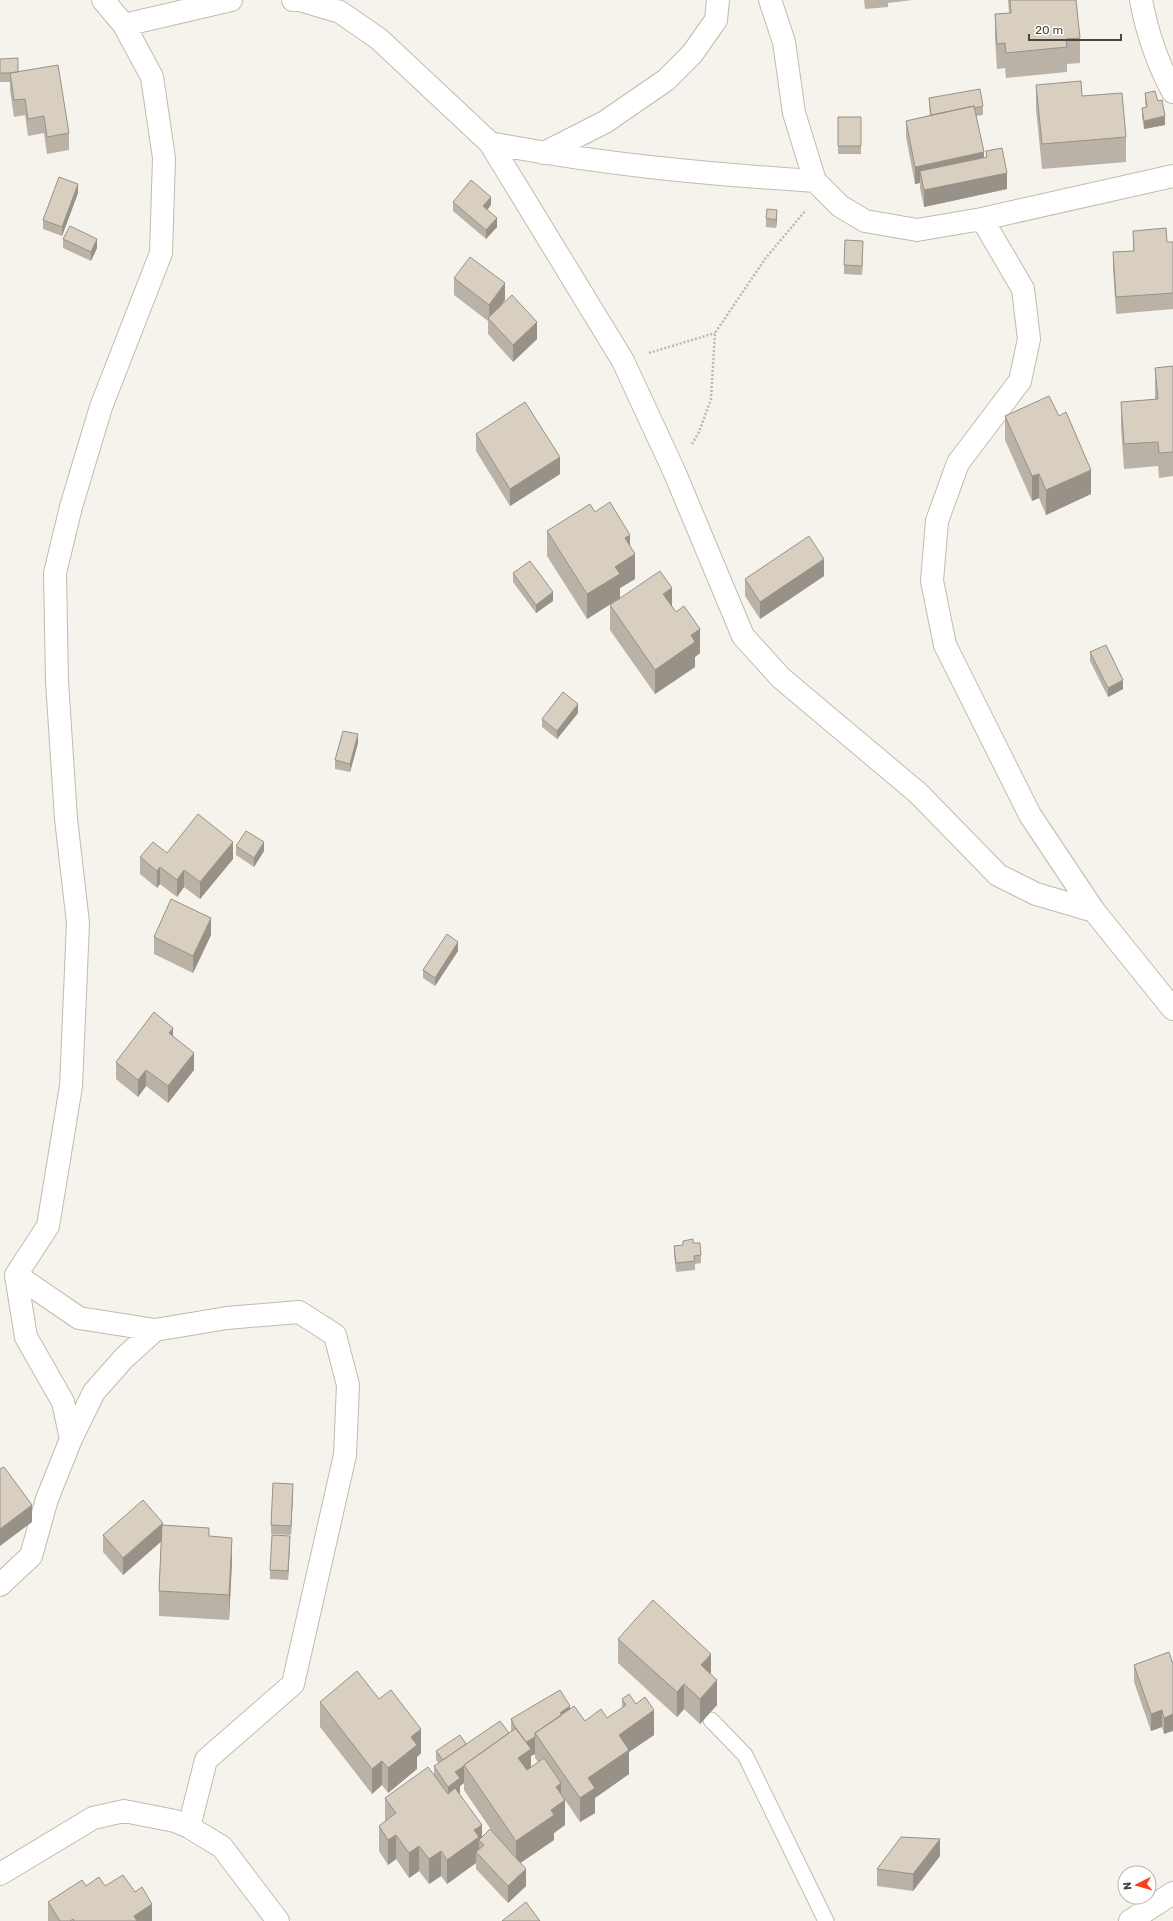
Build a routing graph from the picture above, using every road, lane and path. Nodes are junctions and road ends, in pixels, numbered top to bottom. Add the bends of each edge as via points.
1 (103, 0) edge
2 (231, 0) edge
3 (293, 0) edge
4 (718, 0) edge
5 (770, 0) edge
6 (1141, 0) edge
7 (124, 25) junction
8 (1173, 92) edge
9 (490, 143) junction
10 (544, 153) junction
11 (1173, 176) edge
12 (819, 185) junction
13 (982, 219) junction
14 (715, 333) junction
15 (623, 361) junction
16 (674, 472) junction
17 (1094, 911) junction
18 (1173, 1009) edge
19 (16, 1275) junction
20 (155, 1330) junction
21 (71, 1439) junction
22 (0, 1585) edge
23 (710, 1720) dead end
24 (189, 1827) junction
25 (0, 1874) edge
26 (1173, 1893) edge
27 (278, 1921) edge
28 (826, 1921) edge
29 (1130, 1921) edge

1 - 7 street
2 - 7 street
3 - 9 street via 340,12 379,39
4 - 10 street via 716,20 692,54 666,80 605,122
5 - 12 street via 784,42 794,113
6 - 8 street via 1146,26 1159,64
7 - 19 street via 152,78 164,158 160,253 101,407 71,507 55,572 62,765 78,922 71,1086 48,1226
9 - 10 street
9 - 15 street
10 - 12 street via 633,166
11 - 13 street
12 - 13 street via 840,206 865,221 917,230
12 - 14 path
13 - 17 street via 1023,289 1029,339 1020,381 958,463 937,521 932,581 945,645 1030,815
14 - 15 path
14 - 16 path via 711,399 699,432
15 - 16 street
16 - 17 street via 743,636 781,678 918,793 998,875 1036,894
17 - 18 street
19 - 20 street via 80,1318
19 - 21 street via 26,1337 63,1402
20 - 21 street via 124,1358 94,1392
20 - 24 street via 227,1318 299,1312 335,1335 348,1385 345,1455 293,1684 206,1760
21 - 22 street via 47,1499 31,1556
23 - 28 lane via 745,1755
24 - 25 street via 175,1821 124,1811 93,1818
24 - 27 street via 222,1847
26 - 29 street

